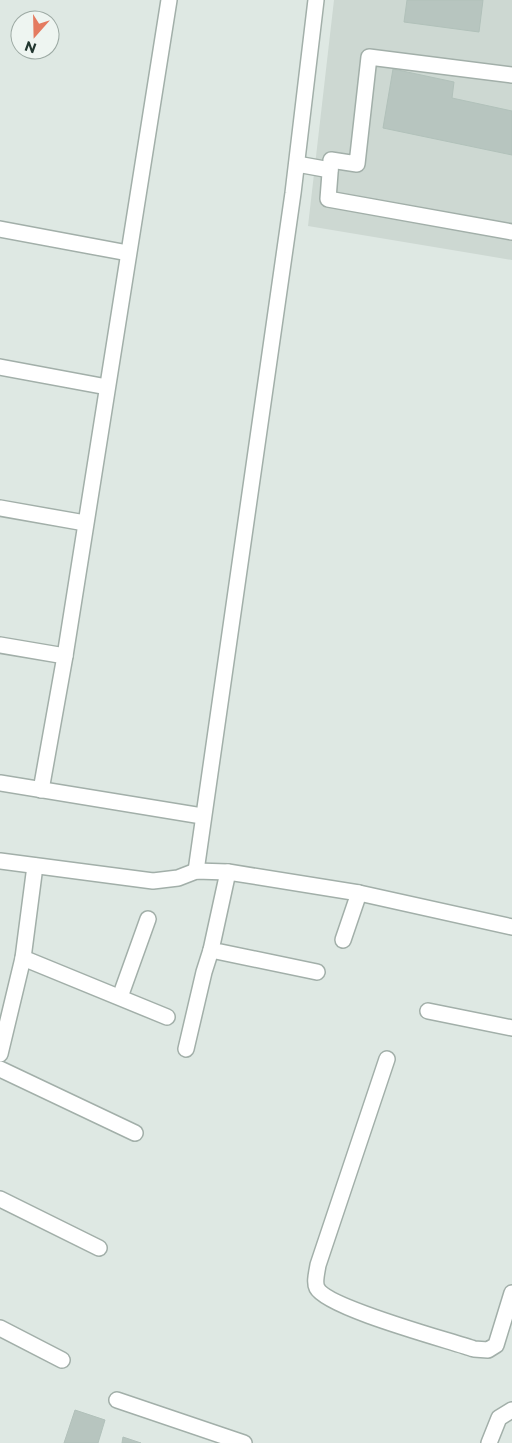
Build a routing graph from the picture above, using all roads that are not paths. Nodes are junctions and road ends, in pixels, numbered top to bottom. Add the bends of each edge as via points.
1 (169, 0) edge
2 (316, 0) edge
3 (512, 75) edge
4 (297, 164) junction
5 (330, 170) junction
6 (0, 229) edge
7 (512, 232) edge
8 (128, 253) junction
9 (0, 367) edge
10 (107, 387) junction
11 (0, 508) edge
12 (85, 523) junction
13 (0, 645) edge
14 (65, 656) junction
15 (0, 783) edge
16 (41, 790) junction
17 (202, 816) junction
18 (0, 861) edge
19 (35, 866) junction
20 (196, 871) junction
21 (228, 872) junction
22 (359, 893) junction
23 (148, 919) dead end
24 (512, 927) edge
25 (343, 940) dead end
26 (211, 950) junction
27 (23, 958) junction
28 (317, 972) dead end
29 (120, 997) junction
30 (428, 1011) dead end
31 (167, 1017) dead end
32 (512, 1028) edge
33 (186, 1049) dead end
34 (0, 1054) edge
35 (387, 1059) dead end
36 (0, 1069) edge
37 (135, 1133) dead end
38 (0, 1199) edge
39 (99, 1248) dead end
40 (512, 1293) edge
41 (0, 1328) edge
42 (62, 1360) dead end
43 (117, 1400) dead end
44 (512, 1410) edge
45 (244, 1443) edge
46 (489, 1443) edge

1 - 8 street
2 - 4 street
3 - 5 street via 369,57 357,164 330,160
4 - 5 street
4 - 17 street via 240,574
5 - 7 street via 328,199
6 - 8 street
8 - 10 street
9 - 10 street
10 - 12 street
11 - 12 street
12 - 14 street
13 - 14 street
14 - 16 street
15 - 16 street
16 - 17 street
17 - 20 street
18 - 19 street
19 - 20 street via 153,881 178,878
19 - 27 street
20 - 21 street
21 - 22 street
21 - 26 street
22 - 24 street
22 - 25 street
23 - 29 street
26 - 28 street
26 - 33 street
27 - 29 street
27 - 34 street
29 - 31 street
30 - 32 street
35 - 40 street via 318,1265 317,1288 324,1296 353,1309 474,1349 488,1350 496,1345
36 - 37 street
38 - 39 street
41 - 42 street
43 - 45 street
44 - 46 street via 499,1418

